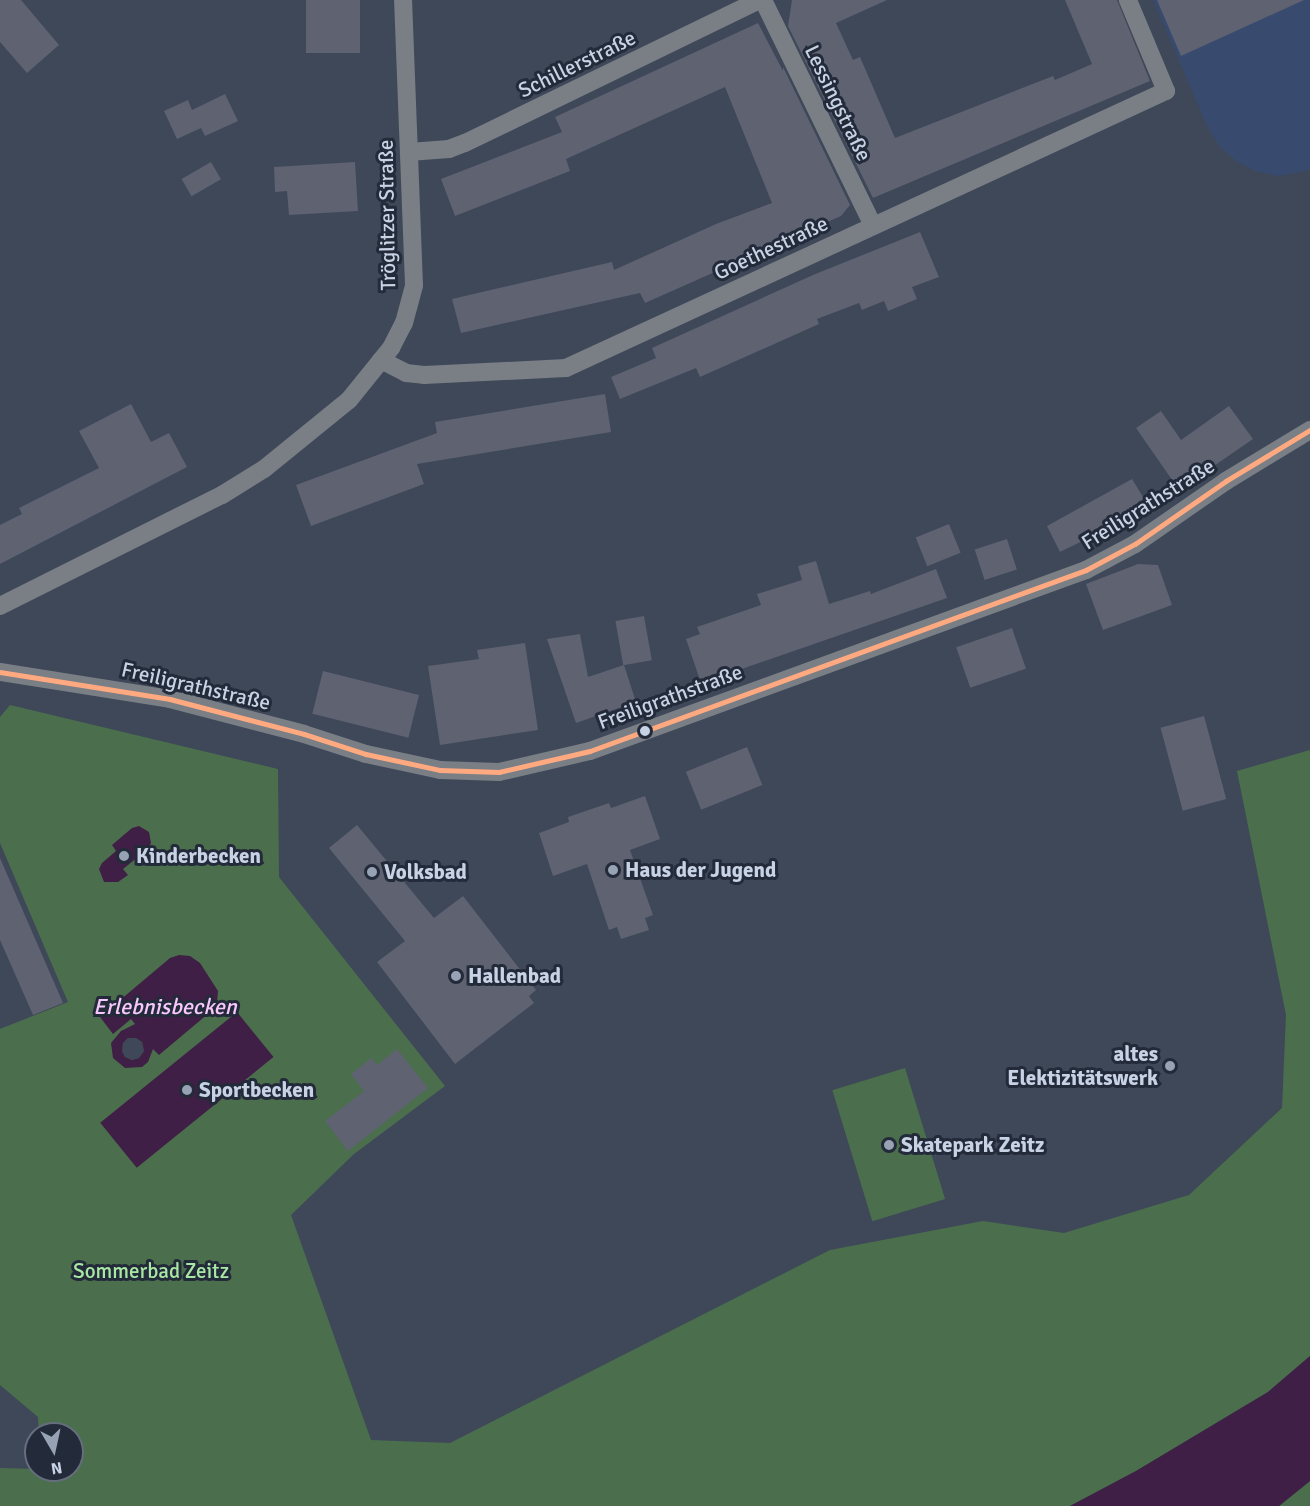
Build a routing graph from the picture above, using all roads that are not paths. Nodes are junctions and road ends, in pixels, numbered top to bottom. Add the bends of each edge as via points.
1 (403, 0) edge
2 (762, 0) edge
3 (1128, 0) edge
4 (409, 152) junction
5 (873, 226) junction
6 (381, 360) junction
7 (1310, 430) edge
8 (0, 606) edge
9 (0, 672) edge

1 - 4 street, Tröglitzer Straße
2 - 4 street, Schillerstraße via 465,143 432,152
2 - 5 street, Lessingstraße
3 - 5 street, Goethestraße via 1166,90
4 - 6 street, Tröglitzer Straße via 414,285 404,323
5 - 6 street, Goethestraße via 566,368 424,375 406,373
6 - 8 street, Tröglitzer Straße via 349,400 264,469 222,495
7 - 9 street, Freiligrathstraße via 1226,481 1135,544 1086,570 590,751 499,772 440,770 366,754 170,699

